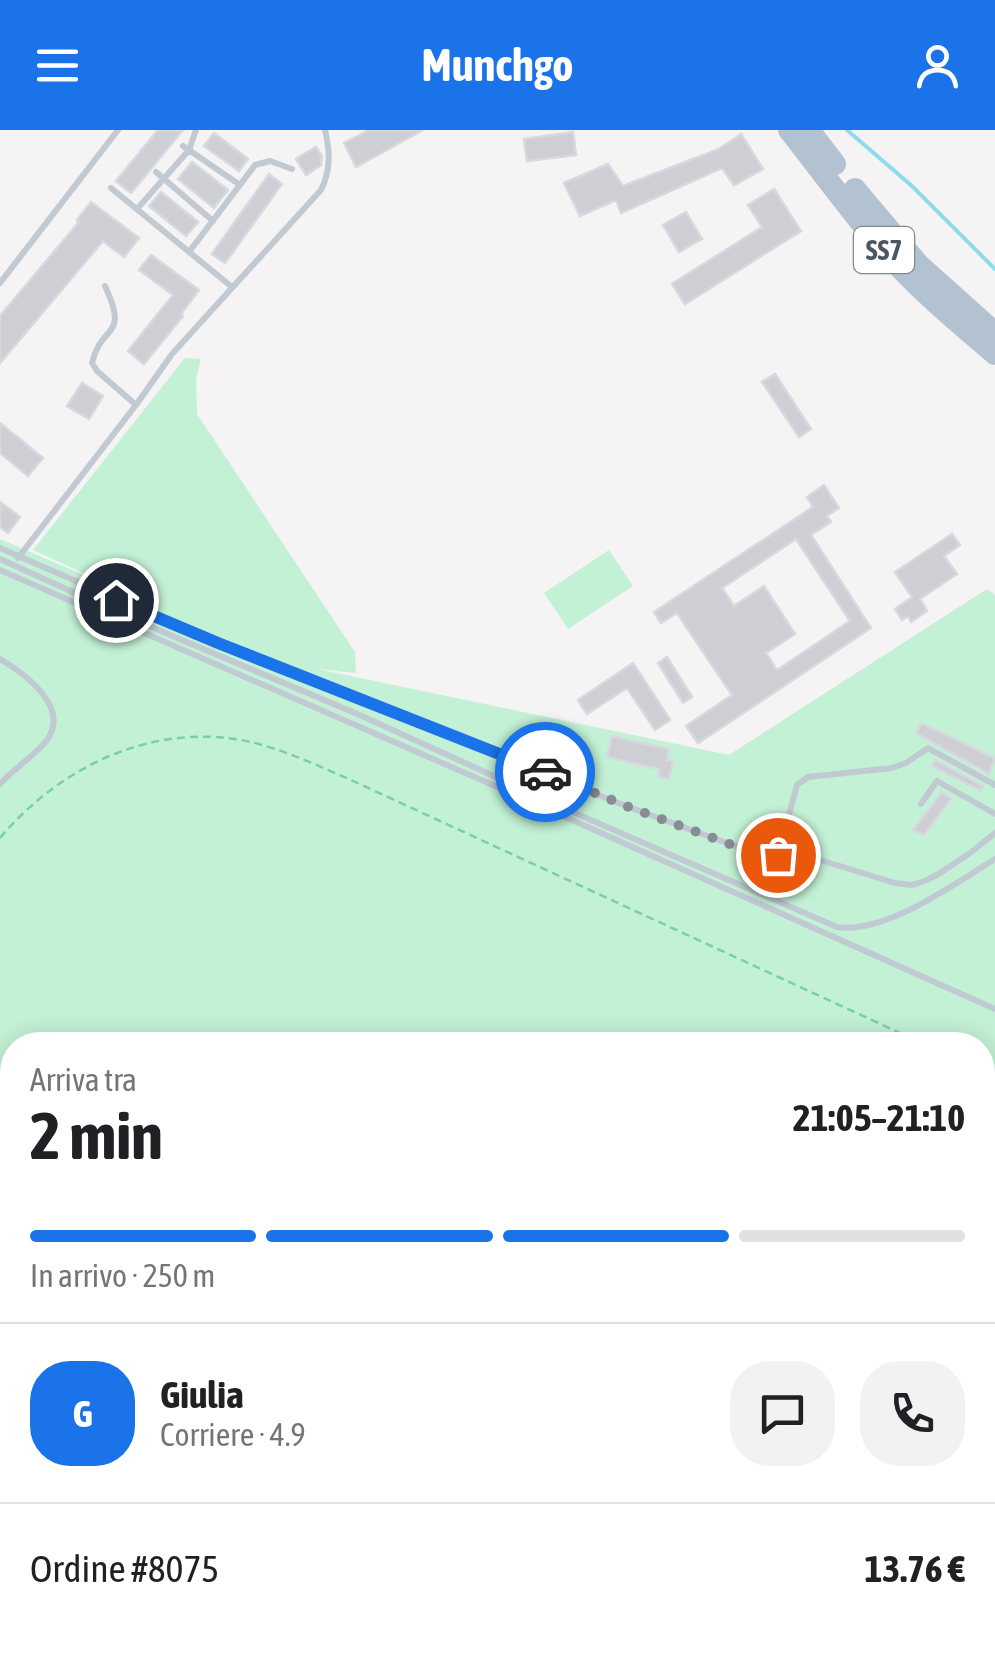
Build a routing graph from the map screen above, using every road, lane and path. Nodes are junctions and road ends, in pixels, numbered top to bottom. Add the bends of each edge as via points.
1 (118, 130) edge
2 (196, 130) edge
3 (325, 130) edge
4 (789, 130) edge
5 (809, 130) edge
6 (186, 148) junction
7 (292, 169) dead end
8 (156, 172) dead end
9 (164, 178) junction
10 (240, 185) junction
11 (111, 188) dead end
12 (137, 208) junction
13 (213, 221) junction
14 (189, 252) junction
15 (0, 283) edge
16 (105, 286) dead end
17 (232, 288) junction
18 (995, 333) edge
19 (995, 354) edge
20 (136, 404) junction
21 (0, 548) edge
22 (18, 558) junction
23 (0, 559) edge
24 (0, 570) edge
25 (0, 659) edge
26 (0, 784) edge
27 (995, 784) edge
28 (921, 804) dead end
29 (995, 814) edge
30 (995, 833) edge
31 (0, 838) edge
32 (778, 855) junction
33 (995, 859) edge
34 (995, 1009) edge
35 (898, 1032) edge

1 - 15 lane
2 - 6 lane
3 - 17 lane via 328,169 321,190
4 - 19 main road, SS7 via 894,261
5 - 18 main road, SS7 via 902,247
6 - 9 lane
6 - 10 lane
7 - 10 lane via 262,162
8 - 9 lane
9 - 12 lane
9 - 13 lane
10 - 13 lane
11 - 12 lane
12 - 14 lane
13 - 14 lane
14 - 17 lane
16 - 20 lane via 116,319 92,363
17 - 20 lane
20 - 22 lane
21 - 22 lane
22 - 32 lane via 626,806
23 - 33 lane via 837,926 892,916
24 - 34 lane
25 - 26 lane via 41,692 53,719 47,740
27 - 32 lane via 928,748 892,768 808,777 797,785
28 - 29 lane via 938,781
30 - 32 lane via 912,885
31 - 35 path via 54,786 110,756 186,738 254,743 351,780

